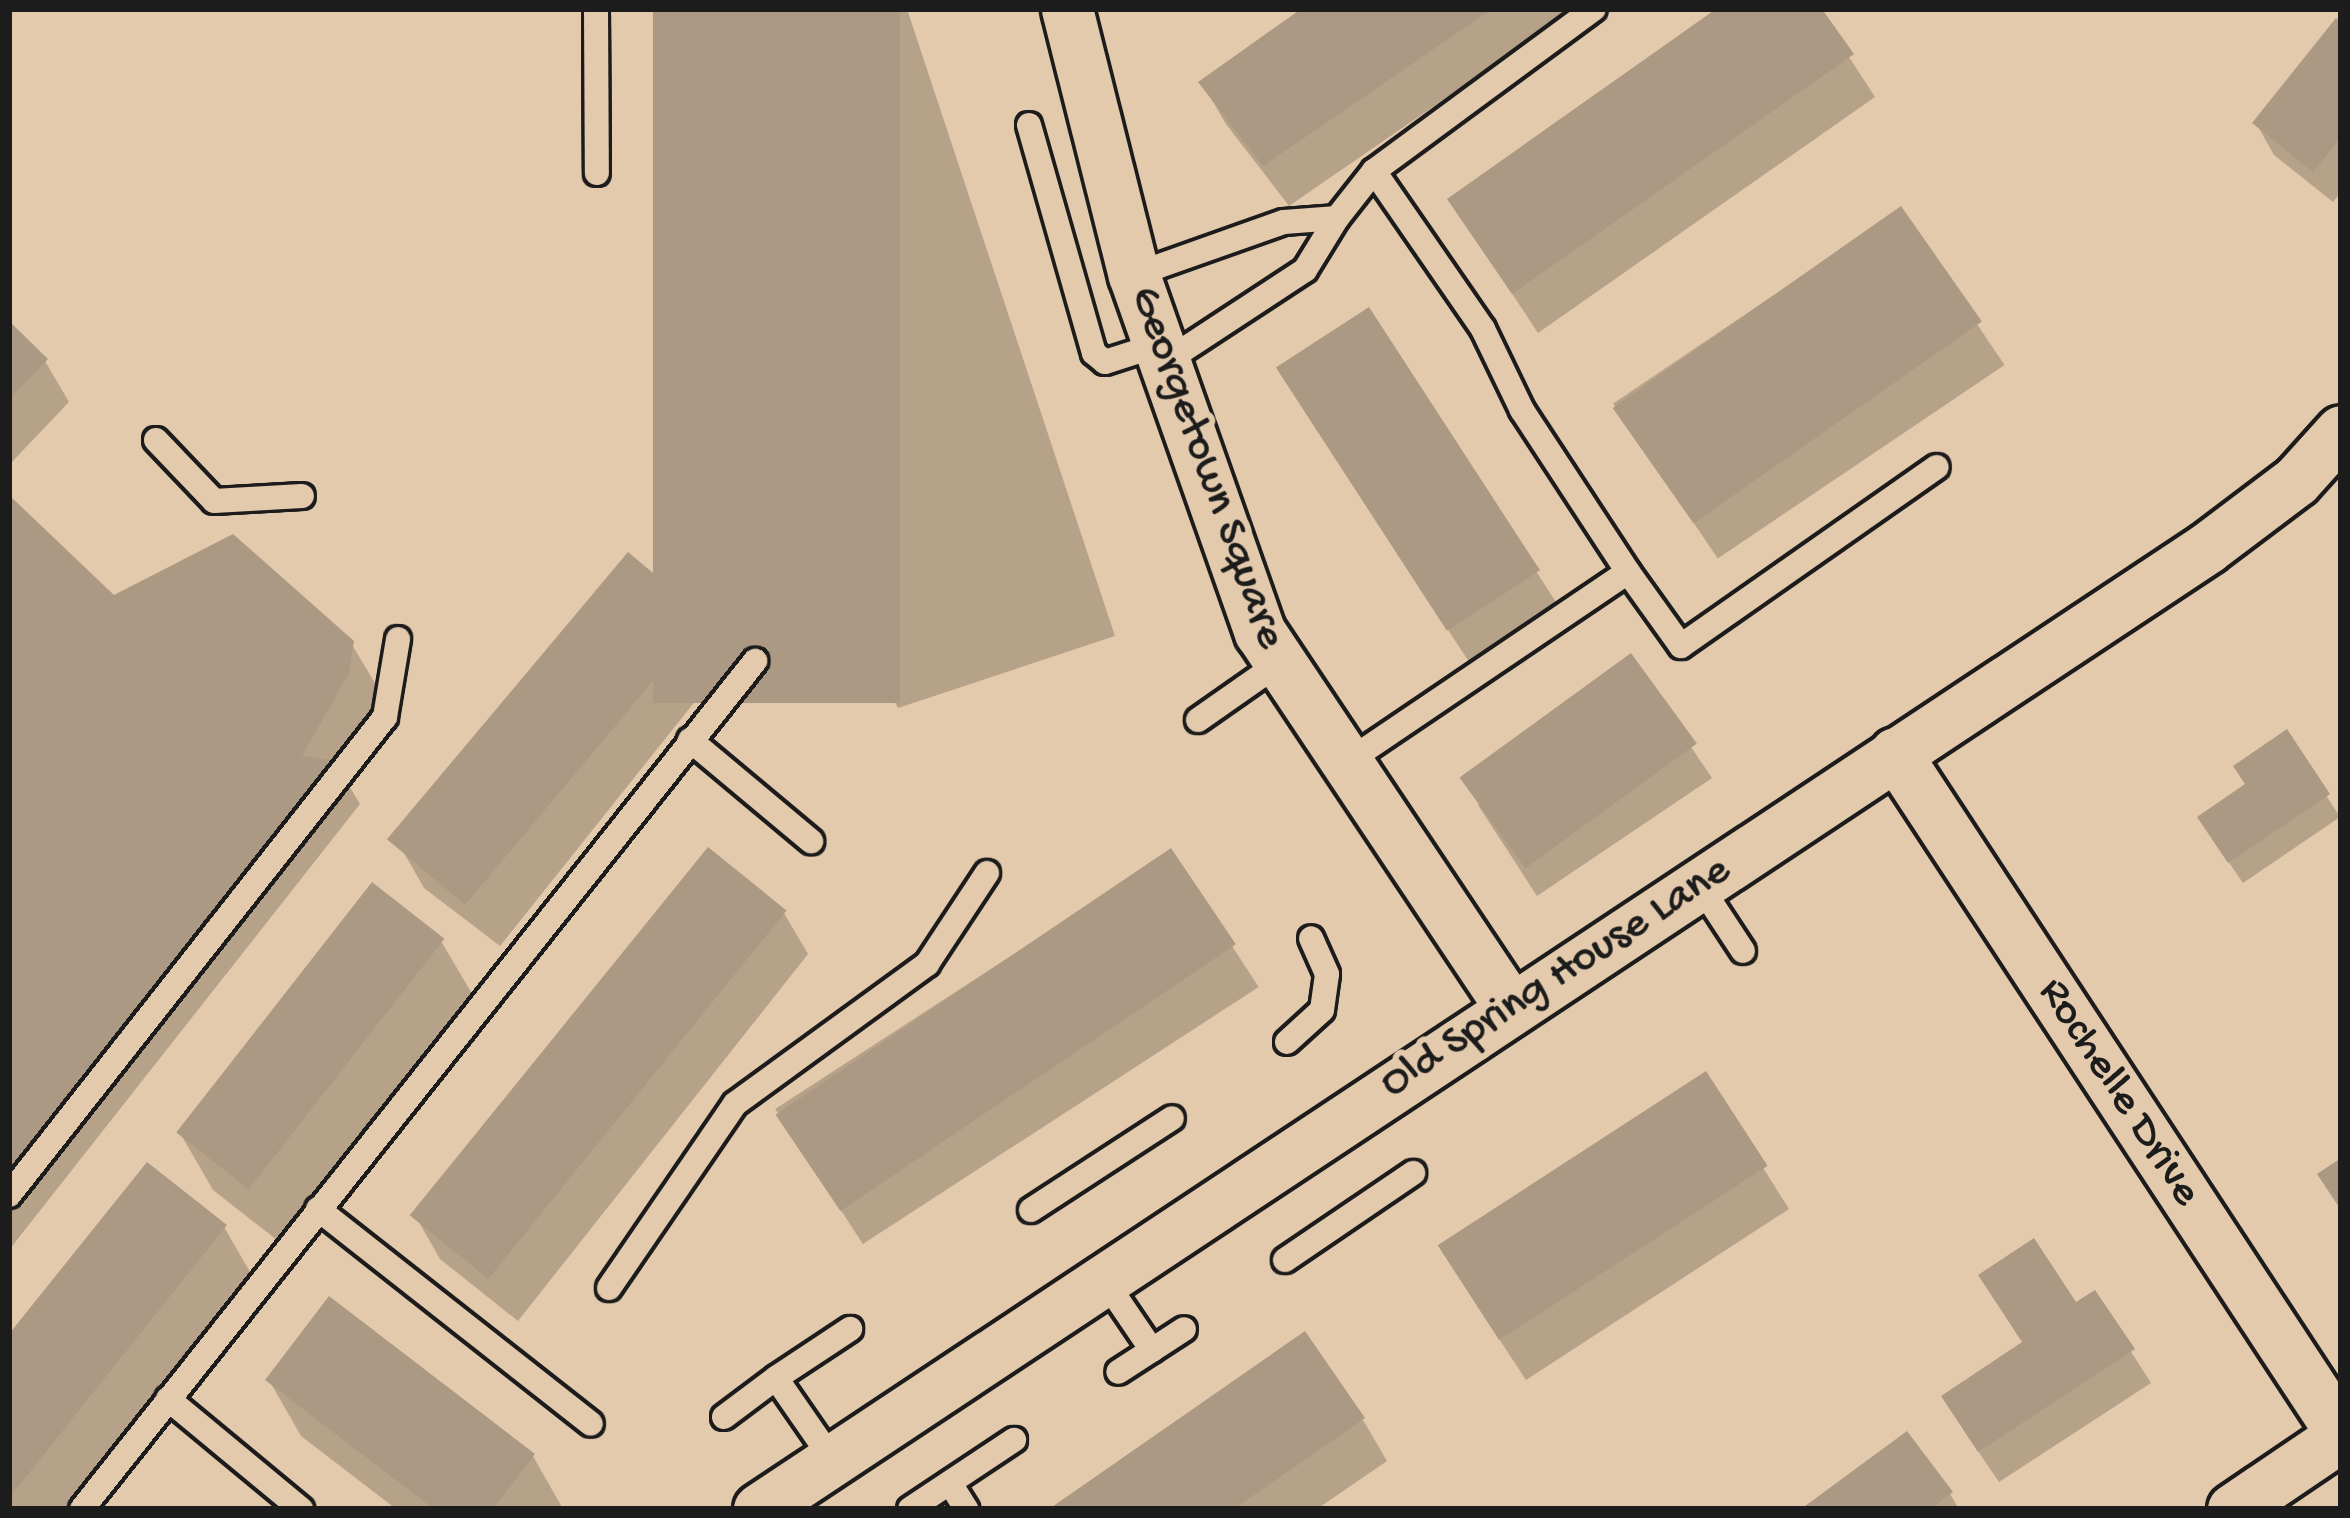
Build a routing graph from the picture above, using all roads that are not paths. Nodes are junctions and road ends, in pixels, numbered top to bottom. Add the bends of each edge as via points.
1 (596, 9) edge
2 (1067, 9) edge
3 (1594, 9) edge
4 (1030, 125) dead end
5 (1374, 171) junction
6 (597, 173) dead end
7 (1337, 218) junction
8 (1134, 275) junction
9 (1161, 354) junction
10 (2341, 431) edge
11 (157, 440) dead end
12 (1937, 467) dead end
13 (302, 496) dead end
14 (1628, 572) junction
15 (398, 639) dead end
16 (755, 661) dead end
17 (1278, 664) junction
18 (1198, 720) dead end
19 (690, 740) junction
20 (1895, 754) junction
21 (1347, 762) junction
22 (811, 842) dead end
23 (987, 873) dead end
24 (1699, 884) junction
25 (1311, 938) dead end
26 (1743, 951) dead end
27 (1511, 1008) junction
28 (1287, 1042) dead end
29 (1172, 1118) dead end
30 (1413, 1173) dead end
31 (9, 1196) edge
32 (317, 1209) junction
33 (1031, 1210) dead end
34 (1285, 1260) dead end
35 (1103, 1278) junction
36 (609, 1288) dead end
37 (850, 1329) dead end
38 (1184, 1329) dead end
39 (1152, 1350) junction
40 (1118, 1372) dead end
41 (776, 1378) junction
42 (168, 1399) junction
43 (724, 1417) dead end
44 (591, 1424) dead end
45 (2341, 1435) edge
46 (1014, 1440) dead end
47 (832, 1459) junction
48 (950, 1483) junction
49 (82, 1509) edge
50 (301, 1509) edge
51 (759, 1509) edge
52 (910, 1509) edge
53 (966, 1509) edge
54 (2233, 1509) edge

1 - 6 lane
2 - 8 street, Georgetown Square
3 - 5 lane
4 - 9 lane via 1094,353 1105,362
5 - 7 lane
5 - 14 lane via 1483,329 1522,410
7 - 8 lane via 1284,222
7 - 9 lane via 1305,270
8 - 9 street, Georgetown Square
9 - 17 street, Georgetown Square
10 - 20 street, Old Spring House Lane via 2296,481 2207,548
11 - 13 lane via 214,501
12 - 14 lane via 1681,646
14 - 21 lane
15 - 31 lane via 385,717
16 - 19 lane
17 - 18 lane
17 - 21 street, Georgetown Square
19 - 22 lane
19 - 32 lane
20 - 24 street, Old Spring House Lane
20 - 45 street, Rochelle Drive
21 - 27 street, Georgetown Square
23 - 36 lane via 927,964 734,1104
24 - 26 lane
24 - 27 street, Old Spring House Lane
25 - 28 lane via 1327,974 1322,1010
27 - 35 street, Old Spring House Lane
29 - 33 lane
30 - 34 lane
32 - 42 lane
32 - 44 lane
35 - 39 lane
35 - 47 street, Old Spring House Lane
37 - 41 lane
38 - 39 lane
39 - 40 lane
41 - 43 lane
41 - 47 lane
42 - 49 lane
42 - 50 lane
45 - 54 street
46 - 48 lane
47 - 51 street, Old Spring House Lane
48 - 52 lane
48 - 53 lane

